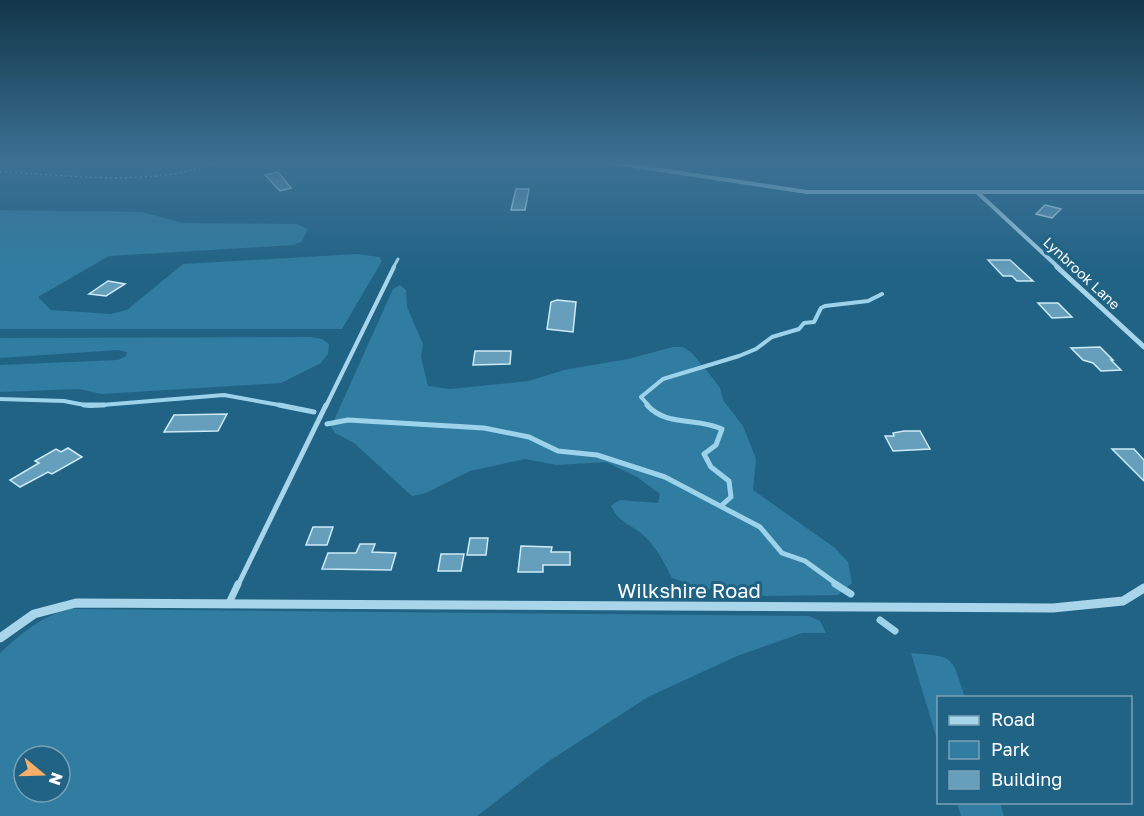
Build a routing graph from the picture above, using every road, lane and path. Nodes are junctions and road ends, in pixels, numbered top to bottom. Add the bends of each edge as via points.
1 (986, 199) edge
2 (398, 259) dead end
3 (1135, 339) junction
4 (1144, 339) edge
5 (1144, 347) edge
6 (1144, 588) edge
7 (229, 603) junction
8 (0, 638) edge

1 - 3 street, Lynbrook Lane
2 - 7 lane
3 - 4 street
3 - 5 street, Lynbrook Lane
6 - 7 street, Wilkshire Road via 1123,601 1053,608
7 - 8 street, Wilkshire Road via 60,605 34,614

